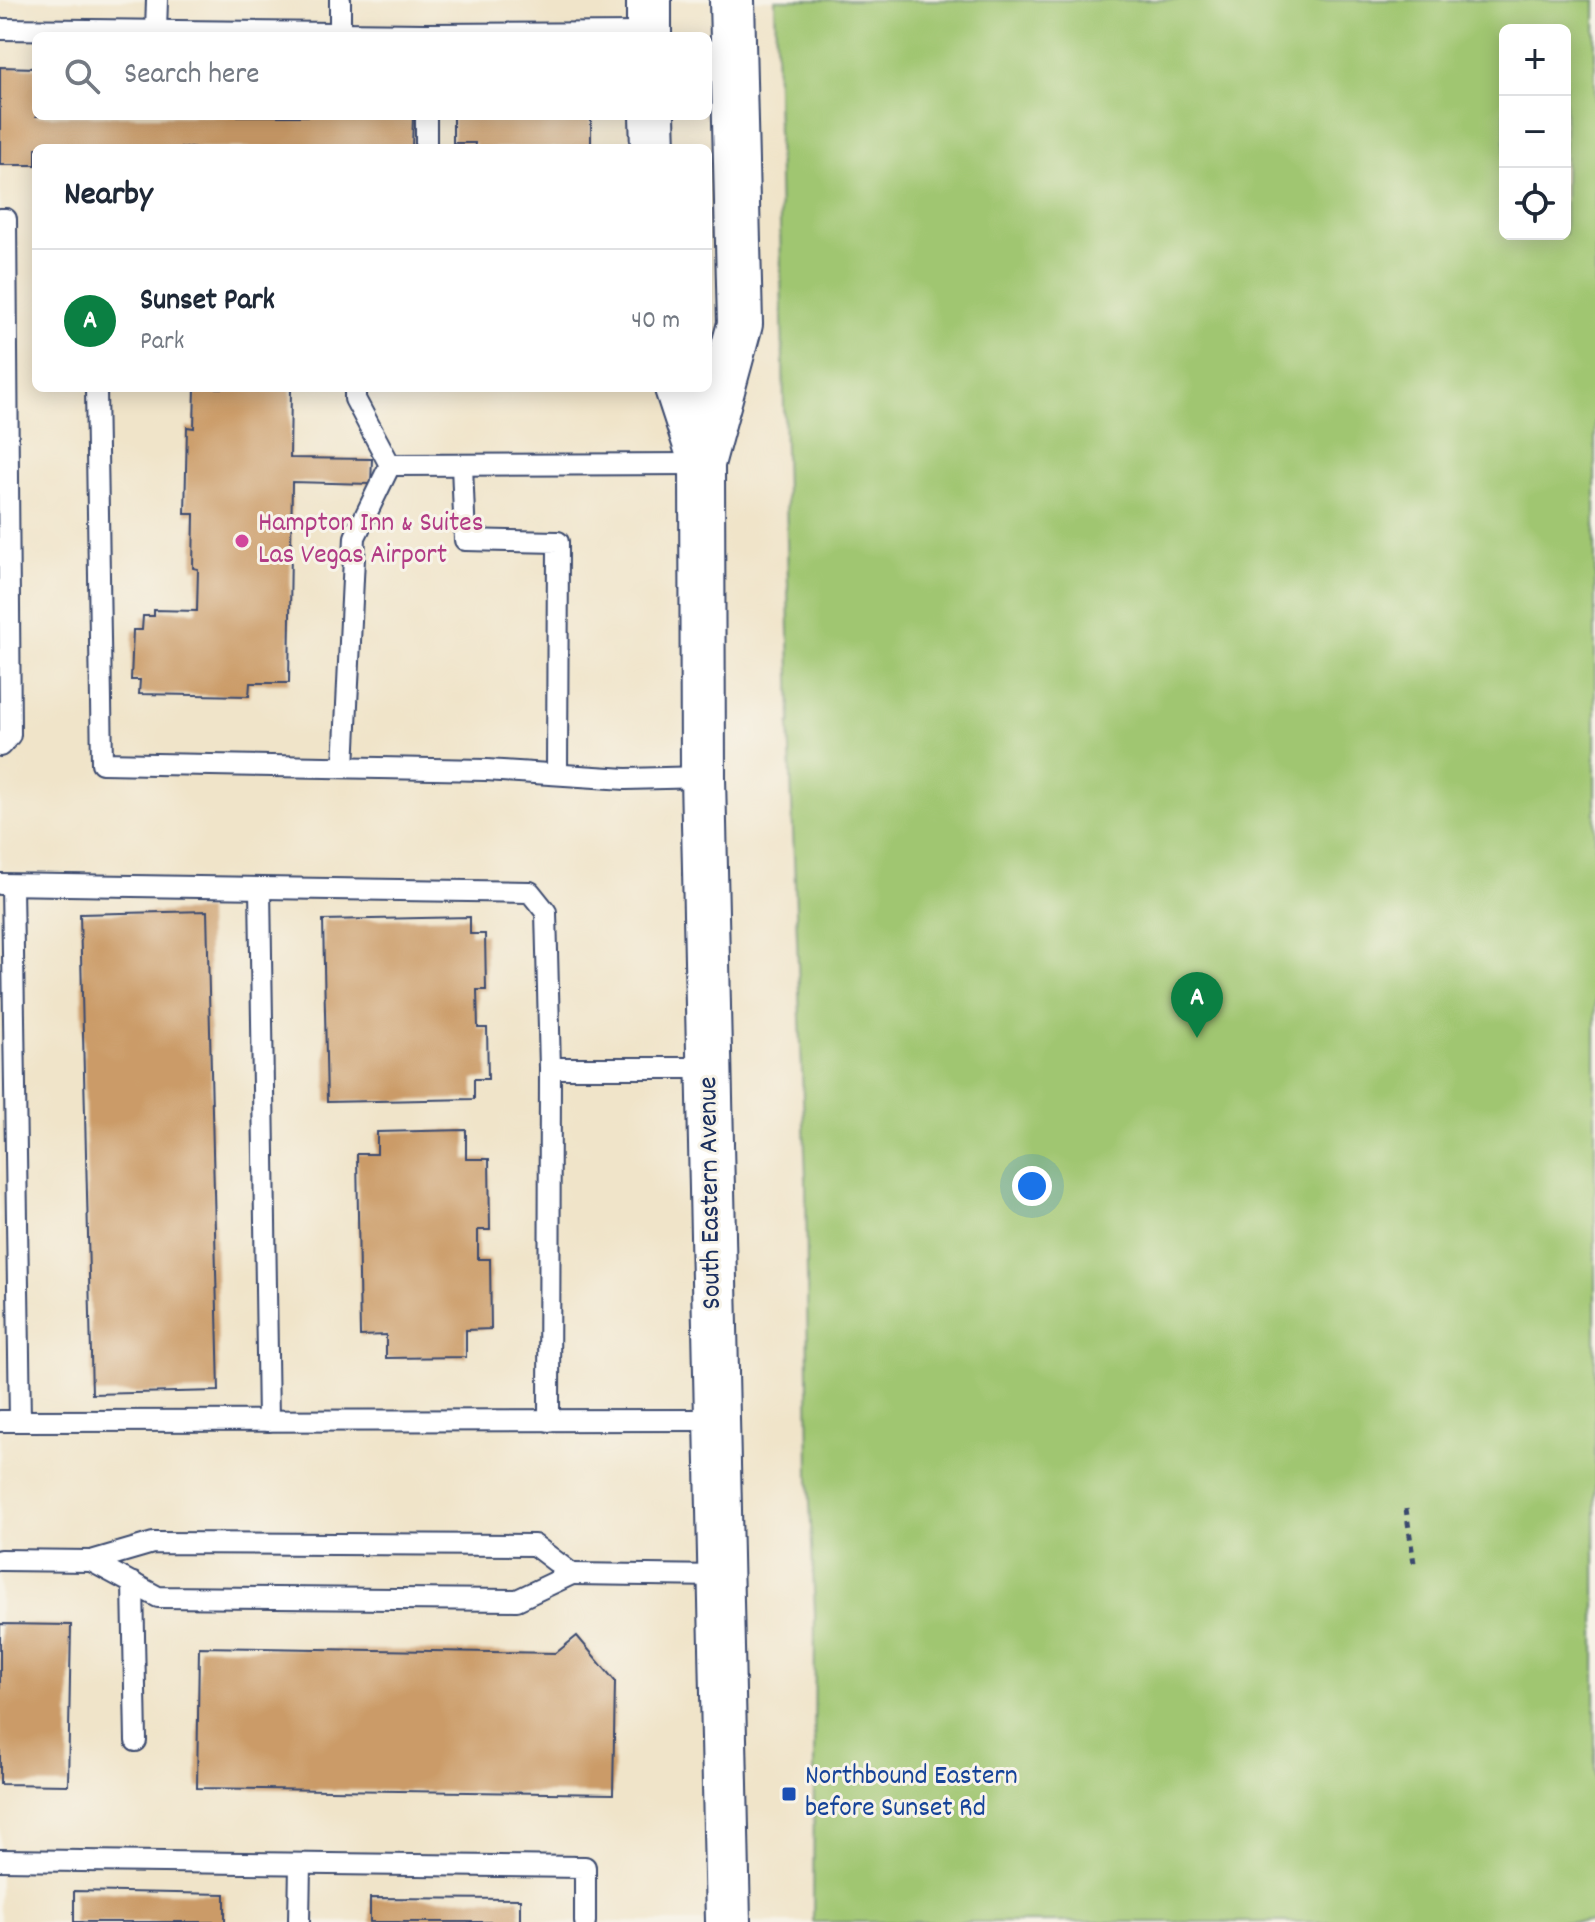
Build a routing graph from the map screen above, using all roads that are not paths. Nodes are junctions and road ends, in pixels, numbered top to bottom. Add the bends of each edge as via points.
1 (157, 0) edge
2 (340, 0) edge
3 (732, 0) edge
4 (649, 23) edge
5 (0, 29) edge
6 (156, 31) junction
7 (248, 32) edge
8 (340, 32) edge
9 (481, 32) edge
10 (426, 120) edge
11 (652, 120) edge
12 (426, 144) edge
13 (653, 144) edge
14 (0, 219) edge
15 (96, 392) edge
16 (355, 392) edge
17 (678, 392) edge
18 (702, 464) junction
19 (390, 465) junction
20 (462, 465) junction
21 (0, 746) edge
22 (344, 767) junction
23 (557, 774) junction
24 (703, 777) junction
25 (6, 884) edge
26 (260, 888) junction
27 (550, 1068) junction
28 (709, 1068) junction
29 (717, 1420) junction
30 (10, 1421) edge
31 (268, 1421) junction
32 (549, 1421) junction
33 (0, 1560) edge
34 (91, 1561) junction
35 (572, 1574) junction
36 (721, 1576) junction
37 (133, 1583) junction
38 (136, 1741) dead end
39 (0, 1860) edge
40 (300, 1864) junction
41 (299, 1922) edge
42 (585, 1922) edge
43 (728, 1922) edge

1 - 6 lane
2 - 8 lane
3 - 18 main road, South Eastern Avenue via 740,324
4 - 9 lane
5 - 6 lane
6 - 7 lane
10 - 12 lane
11 - 13 main road
14 - 21 lane via 6,219 10,735
15 - 22 lane via 102,763
16 - 19 lane
17 - 18 main road, South Eastern Avenue
18 - 20 lane
18 - 24 main road, South Eastern Avenue
19 - 20 lane
19 - 22 lane via 355,537
20 - 23 lane via 465,540 558,542
22 - 23 lane
23 - 24 lane
24 - 28 main road, South Eastern Avenue
25 - 26 lane
25 - 30 lane
26 - 27 lane via 530,892 546,912
26 - 31 lane
27 - 28 lane
27 - 32 lane
28 - 29 main road, South Eastern Avenue
29 - 32 lane
29 - 36 main road, South Eastern Avenue
30 - 31 lane
31 - 32 lane
33 - 34 lane
34 - 35 lane via 153,1543 534,1545
34 - 37 lane
35 - 36 lane
35 - 37 lane via 517,1600 158,1597
36 - 43 main road, South Eastern Avenue
37 - 38 lane
39 - 40 lane
40 - 41 lane
40 - 42 lane via 585,1867

